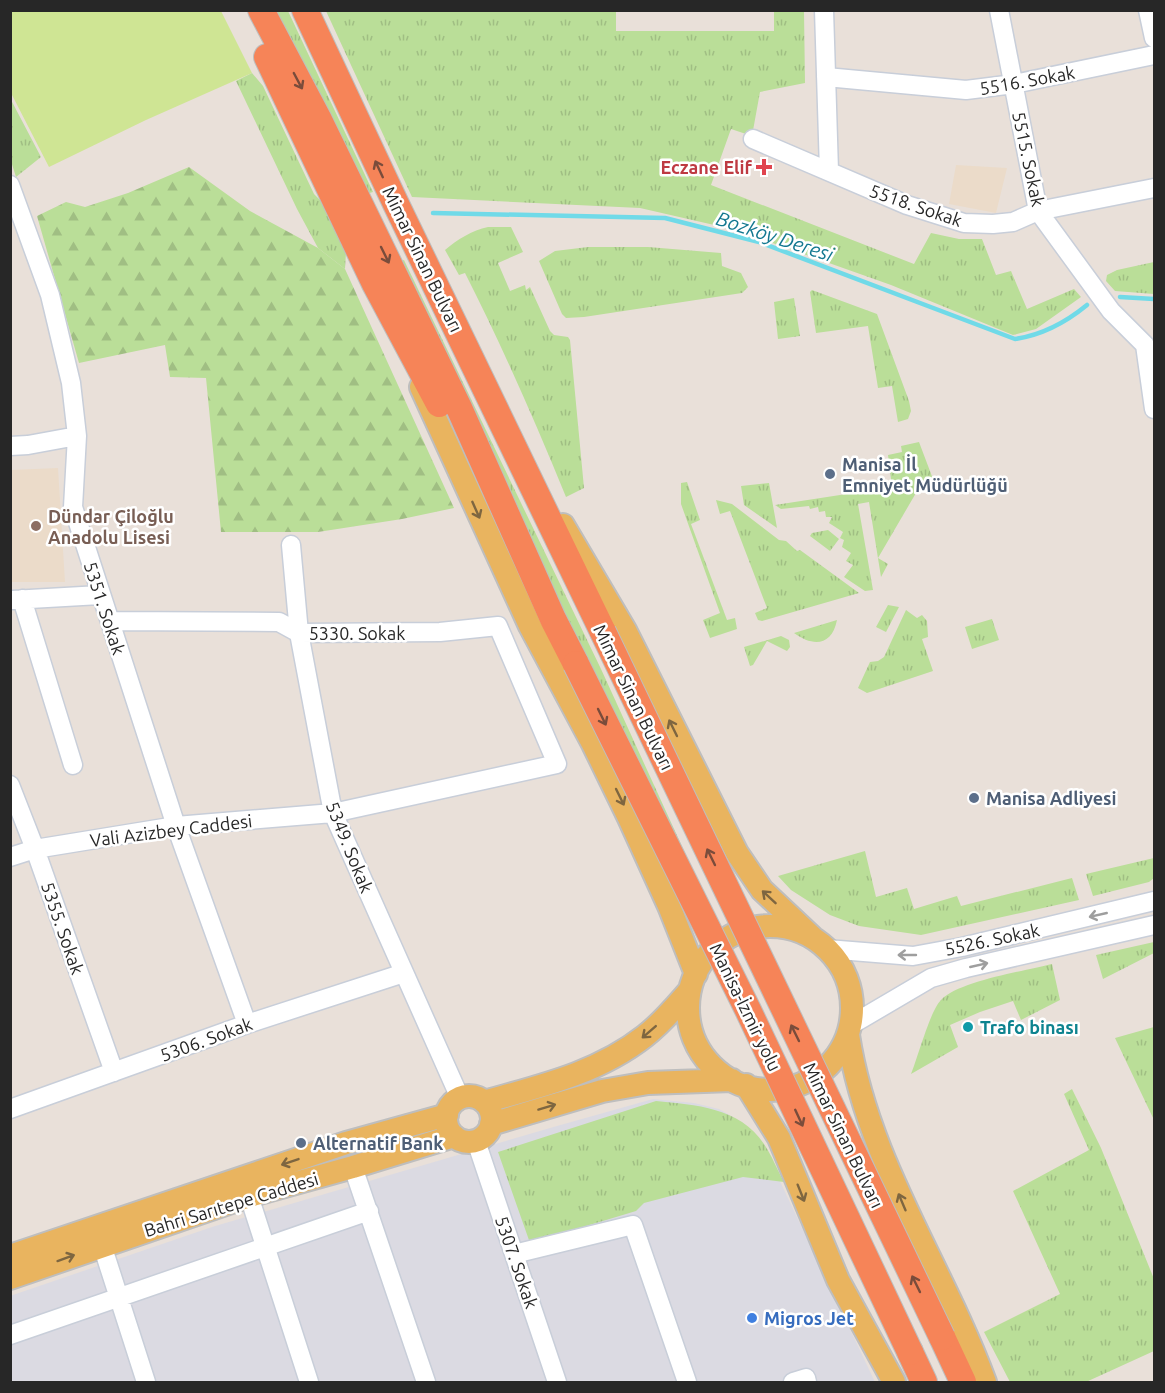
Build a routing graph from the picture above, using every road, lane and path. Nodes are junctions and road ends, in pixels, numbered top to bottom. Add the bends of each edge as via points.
1 (245, 10) edge
2 (261, 10) edge
3 (305, 10) edge
4 (824, 10) edge
5 (999, 10) edge
6 (1148, 10) edge
7 (1155, 38) edge
8 (1155, 55) edge
9 (826, 77) junction
10 (1014, 84) junction
11 (753, 139) dead end
12 (828, 171) junction
13 (10, 185) edge
14 (1155, 188) edge
15 (1038, 211) junction
16 (375, 284) junction
17 (1150, 344) edge
18 (487, 392) junction
19 (1155, 410) edge
20 (77, 436) junction
21 (10, 446) edge
22 (291, 545) dead end
23 (100, 595) junction
24 (16, 599) edge
25 (553, 618) junction
26 (110, 621) junction
27 (498, 626) joint
28 (299, 633) junction
29 (576, 664) joint
30 (73, 765) dead end
31 (10, 785) edge
32 (333, 813) junction
33 (176, 826) junction
34 (35, 849) junction
35 (10, 857) edge
36 (1155, 901) edge
37 (1155, 925) edge
38 (820, 943) junction
39 (404, 973) junction
40 (693, 982) junction
41 (247, 1024) junction
42 (849, 1030) junction
43 (114, 1072) junction
44 (739, 1083) junction
45 (484, 1102) junction
46 (10, 1109) edge
47 (459, 1123) junction
48 (491, 1124) junction
49 (352, 1167) junction
50 (249, 1196) junction
51 (369, 1211) junction
52 (102, 1245) junction
53 (264, 1247) junction
54 (514, 1254) junction
55 (10, 1256) edge
56 (10, 1278) edge
57 (118, 1298) junction
58 (10, 1335) edge
59 (979, 1379) edge
60 (146, 1383) edge
61 (309, 1383) edge
62 (426, 1383) edge
63 (557, 1383) edge
64 (687, 1383) edge
65 (793, 1383) edge
66 (807, 1383) edge
67 (894, 1383) edge
68 (924, 1383) edge

1 - 16 highway
2 -> 25 highway, Mimar Sinan Bulvarı via 455,400
18 -> 3 highway, Mimar Sinan Bulvarı
4 - 9 street
5 - 10 street, 5515. Sokak
6 - 7 street
8 - 10 street, 5516. Sokak
9 - 10 street, 5516. Sokak via 966,90
9 - 12 street
10 - 15 street, 5515. Sokak
11 - 12 street, 5518. Sokak
12 - 15 street, 5518. Sokak via 907,205 964,223 1013,222
13 - 20 street, 5351. Sokak via 50,295 71,383
14 - 15 street, 5518. Sokak
15 - 17 street, 5515. Sokak via 1111,311
16 - 25 highway
16 -> 40 main road via 530,626 630,818 669,906
17 - 19 street
38 -> 18 main road via 762,890 737,853 625,630
59 -> 18 highway, Mimar Sinan Bulvarı, bridge via 942,1337
20 - 21 street
20 - 23 street, 5351. Sokak via 73,507
22 - 28 street, 5349. Sokak
23 - 24 street
23 - 26 street, 5351. Sokak
24 - 30 street
25 - 29 highway, Mimar Sinan Bulvarı
26 - 28 street, 5330. Sokak via 279,622
26 - 33 street, 5351. Sokak
27 - 28 street, 5330. Sokak via 440,632
27 - 32 street, Vali Azizbey Caddesi via 557,764
28 - 32 street, 5349. Sokak
29 -> 68 highway, Manisa-İzmir yolu, bridge via 748,1010
31 - 34 street, 5355. Sokak
32 - 33 street, Vali Azizbey Caddesi
32 - 39 street, 5349. Sokak
33 - 34 street, Vali Azizbey Caddesi
33 - 41 street, 5351. Sokak
34 - 35 street, Vali Azizbey Caddesi
34 - 43 street, 5355. Sokak
36 -> 38 street, 5526. Sokak via 913,956
42 -> 37 street, 5526. Sokak via 931,978
38 - 40 main road via 788,927 762,926 737,932 716,946 699,966
38 - 42 main road via 845,974 851,995
39 - 41 street, 5306. Sokak
39 - 47 street, 5349. Sokak
40 - 44 main road via 689,1017 696,1042 717,1070
40 -> 45 main road, Bahri Sarıtepe Caddesi via 646,1036 620,1054 590,1070
41 - 43 street, 5306. Sokak
42 - 44 main road via 834,1059 798,1085 776,1090
59 -> 42 main road via 864,1110
43 - 46 street, 5306. Sokak
48 -> 44 main road via 648,1083
44 -> 67 main road via 779,1138 838,1280
45 - 47 main road, Bahri Sarıtepe Caddesi via 472,1097
45 - 48 main road
47 - 48 main road via 483,1137
47 - 49 main road, Bahri Sarıtepe Caddesi
47 - 54 street, 5307. Sokak
47 -> 55 main road, Bahri Sarıtepe Caddesi via 346,1143
49 - 50 main road, Bahri Sarıtepe Caddesi
49 - 51 street
50 - 52 main road, Bahri Sarıtepe Caddesi
50 - 53 street
51 - 53 street
51 - 62 street
56 -> 52 main road, Bahri Sarıtepe Caddesi
52 - 57 street
53 - 57 street
53 - 61 street
54 - 63 street, 5307. Sokak
54 - 64 street via 633,1225
57 - 58 street
57 - 60 street
65 - 66 street via 806,1378

